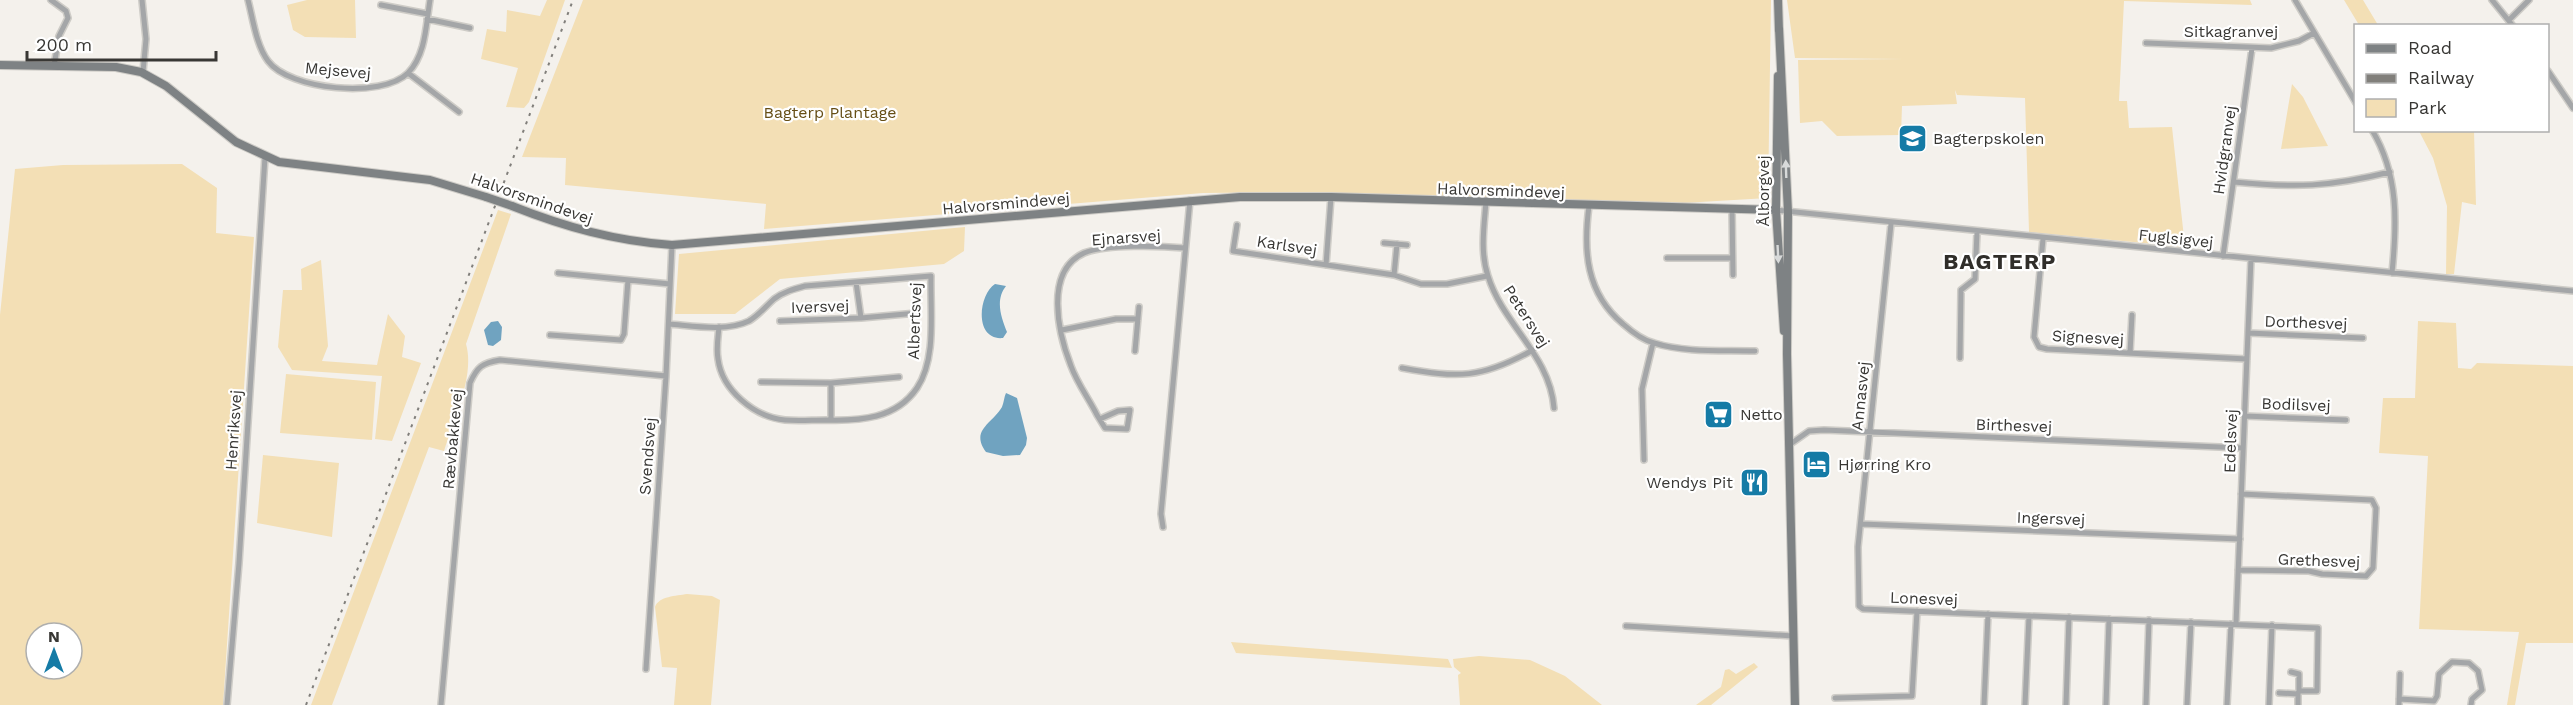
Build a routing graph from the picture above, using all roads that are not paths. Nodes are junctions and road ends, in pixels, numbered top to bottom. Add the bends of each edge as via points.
1 (51, 0) edge
2 (142, 0) edge
3 (248, 0) edge
4 (430, 0) edge
5 (1778, 0) edge
6 (2295, 0) edge
7 (2492, 0) edge
8 (2529, 0) edge
9 (381, 5) dead end
10 (428, 16) junction
11 (2511, 23) edge
12 (470, 28) dead end
13 (1779, 28) junction
14 (2314, 33) junction
15 (2146, 43) dead end
16 (2252, 48) junction
17 (0, 66) edge
18 (54, 66) junction
19 (143, 72) junction
20 (408, 73) junction
21 (2549, 74) edge
22 (2354, 101) edge
23 (2573, 108) edge
24 (459, 112) dead end
25 (2373, 132) edge
26 (265, 156) junction
27 (2390, 172) junction
28 (2234, 182) junction
29 (1331, 197) junction
30 (1190, 200) junction
31 (1486, 202) junction
32 (1589, 206) junction
33 (1732, 209) junction
34 (1776, 210) junction
35 (1788, 212) junction
36 (1891, 224) junction
37 (1237, 225) dead end
38 (1977, 232) junction
39 (2043, 239) junction
40 (1384, 243) dead end
41 (1397, 244) junction
42 (672, 245) junction
43 (1407, 245) dead end
44 (1185, 248) junction
45 (2223, 256) junction
46 (1667, 258) dead end
47 (1732, 258) junction
48 (2251, 259) junction
49 (1326, 265) junction
50 (558, 273) dead end
51 (2392, 273) junction
52 (1394, 275) junction
53 (1733, 275) dead end
54 (1487, 276) junction
55 (628, 280) junction
56 (856, 282) junction
57 (670, 284) junction
58 (2573, 291) edge
59 (1139, 307) dead end
60 (917, 313) dead end
61 (2132, 315) dead end
62 (861, 318) junction
63 (1138, 319) junction
64 (780, 321) dead end
65 (669, 324) junction
66 (719, 327) junction
67 (1062, 330) junction
68 (2248, 333) junction
69 (550, 335) dead end
70 (2363, 338) dead end
71 (1653, 343) junction
72 (1533, 350) junction
73 (1135, 351) dead end
74 (1755, 351) dead end
75 (2130, 353) junction
76 (1787, 354) junction
77 (1960, 358) dead end
78 (2247, 359) junction
79 (1402, 368) dead end
80 (666, 376) junction
81 (899, 377) dead end
82 (761, 382) dead end
83 (831, 383) junction
84 (1554, 408) dead end
85 (2244, 416) junction
86 (1100, 419) junction
87 (831, 420) junction
88 (2346, 420) dead end
89 (1870, 433) junction
90 (1789, 445) junction
91 (2243, 448) junction
92 (1644, 460) dead end
93 (2241, 494) junction
94 (1860, 524) junction
95 (1163, 526) dead end
96 (2240, 539) junction
97 (2238, 570) junction
98 (1859, 606) joint
99 (1917, 611) junction
100 (1988, 614) junction
101 (2029, 616) junction
102 (2069, 617) junction
103 (2109, 619) junction
104 (2149, 620) junction
105 (2191, 622) junction
106 (2234, 624) junction
107 (2272, 625) junction
108 (1626, 626) dead end
109 (1793, 636) junction
110 (646, 669) dead end
111 (2291, 672) dead end
112 (2400, 674) dead end
113 (2279, 693) dead end
114 (2298, 693) junction
115 (1835, 698) dead end
116 (2399, 702) edge
117 (227, 705) edge
118 (441, 705) edge
119 (1796, 705) edge
120 (1984, 705) edge
121 (2025, 705) edge
122 (2066, 705) edge
123 (2106, 705) edge
124 (2145, 705) edge
125 (2187, 705) edge
126 (2227, 705) edge
127 (2269, 705) edge
128 (2298, 705) edge
129 (2471, 705) edge

1 - 18 street via 66,11 68,18 59,36
2 - 19 street via 146,39
3 - 20 street, Mejsevej via 262,51 287,77 302,83 369,88 391,84
4 - 10 street
5 - 13 street, Ålborgvej
6 - 14 street
7 - 11 street
8 - 11 street
9 - 10 street
10 - 12 street
10 - 20 street via 421,52
13 - 34 street, Ålborgvej
35 -> 13 street, Ålborgvej
14 - 16 street, Sitkagranvej via 2284,45
14 - 22 street
15 - 16 street, Sitkagranvej
16 - 28 street, Hvidgranvej
17 - 18 street, Halvorsmindevej
18 - 19 street, Halvorsmindevej via 116,67
19 - 26 street, Halvorsmindevej via 236,142
20 - 24 street
21 - 23 street
25 - 27 street
26 - 42 street, Halvorsmindevej, bridge via 298,166 430,180 582,231 632,242
26 - 117 street, Henriksvej
27 - 28 street via 2304,187
27 - 51 street via 2396,210
28 - 45 street, Hvidgranvej
29 - 30 street, Halvorsmindevej
29 - 31 street, Halvorsmindevej
29 - 49 street, Karlsvej
30 - 42 street, Halvorsmindevej
30 - 44 street
31 - 32 street, Halvorsmindevej
31 - 54 street, Petersvej via 1483,230
32 - 33 street, Halvorsmindevej
32 - 71 street via 1585,244 1590,276 1610,313
33 - 34 street, Halvorsmindevej
33 - 47 street
34 - 35 street, Fuglsigvej
34 -> 76 street, Ålborgvej
35 - 36 street, Fuglsigvej
35 - 76 street, Ålborgvej
36 - 38 street, Fuglsigvej
36 - 89 street, Annasvej
37 - 49 street, Karlsvej via 1233,250
38 - 39 street, Fuglsigvej
38 - 77 street via 1975,279 1961,290
39 - 45 street, Fuglsigvej
39 - 75 street, Signesvej via 2035,343 2047,349
40 - 41 street
41 - 43 street
41 - 52 street
42 - 57 street, Svendsvej
44 - 67 street, Ejnarsvej via 1097,249 1075,258 1066,267 1059,287
44 - 95 street
45 - 48 street, Fuglsigvej
46 - 47 street
47 - 53 street
48 - 51 street, Fuglsigvej
48 - 68 street, Edelsvej
49 - 52 street, Karlsvej
50 - 55 street
51 - 58 street, Fuglsigvej
52 - 54 street, Karlsvej via 1436,285
54 - 72 street, Petersvej
55 - 57 street
55 - 69 street via 621,340
56 - 62 street, Iversvej
56 - 66 street, Albertsvej via 789,290 748,321
56 - 87 street, Albertsvej via 931,276 927,366 916,389 888,414
57 - 65 street, Svendsvej
59 - 63 street
60 - 62 street, Iversvej
61 - 75 street
62 - 64 street, Iversvej
63 - 67 street via 1116,319
63 - 73 street
65 - 66 street, Albertsvej
65 - 80 street, Svendsvej
66 - 87 street, Albertsvej via 718,361 724,378 743,401 767,416 783,420
67 - 86 street, Ejnarsvej via 1071,366
68 - 70 street, Dorthesvej
68 - 78 street, Edelsvej
71 - 74 street via 1698,350
71 - 92 street via 1642,389
72 - 79 street via 1508,364 1475,374 1441,375
72 - 84 street, Petersvej via 1550,383
75 - 78 street, Signesvej
76 - 90 street, Ålborgvej
78 - 85 street, Edelsvej
80 - 110 street, Svendsvej
80 - 118 street, Rævbakkevej via 500,360 484,363 476,370 470,383
81 - 83 street
82 - 83 street
83 - 87 street
85 - 88 street, Bodilsvej
85 - 91 street, Edelsvej
86 - 86 street via 1105,428 1127,429 1130,410
89 - 90 street, Birthesvej via 1809,430
89 - 91 street, Birthesvej
89 - 94 street, Annasvej
90 - 109 street, Ålborgvej
91 - 93 street, Edelsvej
93 - 96 street, Edelsvej
93 - 97 street, Grethesvej via 2372,500 2376,508 2373,568 2366,576
94 - 96 street, Ingersvej
94 - 98 street, Annasvej
96 - 97 street, Edelsvej
97 - 106 street, Edelsvej
98 - 99 street, Lonesvej
99 - 100 street, Lonesvej
99 - 115 street via 1912,696
100 - 101 street, Lonesvej
100 - 120 street
101 - 102 street, Lonesvej
101 - 121 street
102 - 103 street, Lonesvej
102 - 122 street
103 - 104 street, Lonesvej
103 - 123 street
104 - 105 street, Lonesvej
104 - 124 street
105 - 106 street, Lonesvej
105 - 125 street
106 - 107 street, Lonesvej
106 - 126 street
107 - 114 street, Lonesvej via 2319,629 2318,689
107 - 127 street
108 - 109 street
109 - 119 street, Ålborgvej
111 - 114 street via 2299,674
112 - 116 street
113 - 114 street
114 - 128 street
116 - 129 street via 2434,701 2439,674 2452,662 2469,663 2478,671 2482,690

